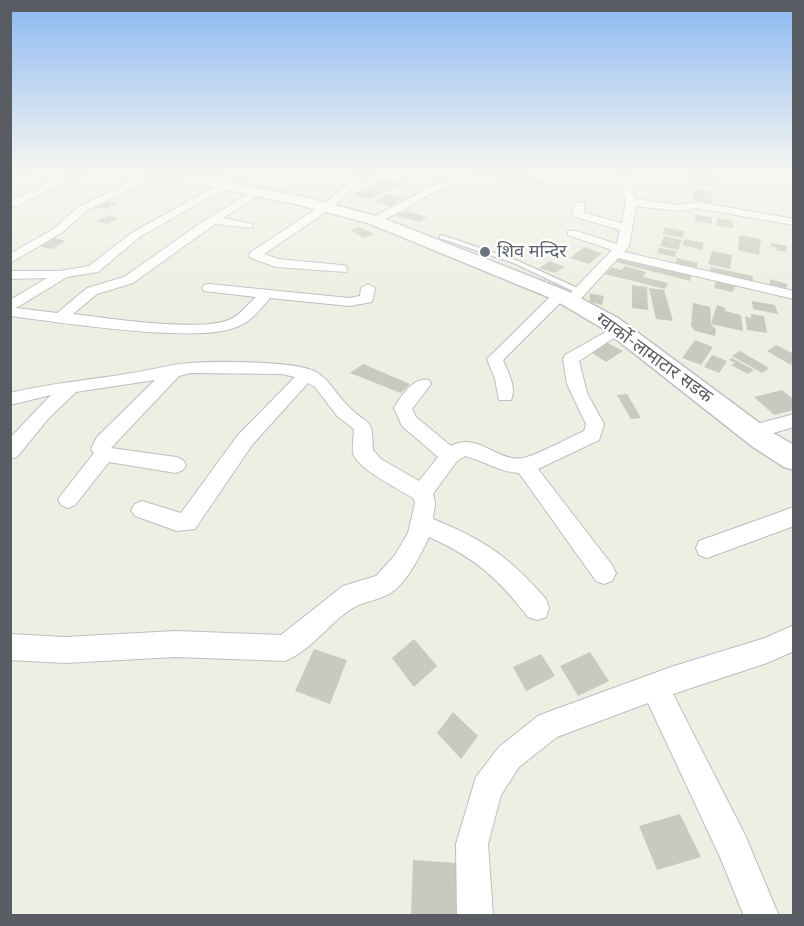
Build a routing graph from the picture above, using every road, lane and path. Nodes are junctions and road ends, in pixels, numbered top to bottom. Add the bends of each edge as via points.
1 (74, 216) edge
2 (168, 216) edge
3 (220, 216) edge
4 (313, 216) edge
5 (362, 216) edge
6 (381, 216) edge
7 (584, 216) edge
8 (629, 216) edge
9 (761, 216) edge
10 (214, 220) junction
11 (374, 220) junction
12 (794, 222) edge
13 (248, 226) dead end
14 (627, 228) junction
15 (572, 233) dead end
16 (442, 237) dead end
17 (618, 252) junction
18 (10, 259) edge
19 (341, 269) dead end
20 (63, 274) junction
21 (10, 275) edge
22 (209, 288) dead end
23 (368, 288) dead end
24 (266, 294) junction
25 (794, 295) edge
26 (571, 296) junction
27 (15, 311) edge
28 (60, 318) junction
29 (10, 326) edge
30 (618, 329) junction
31 (174, 371) junction
32 (307, 374) junction
33 (423, 384) dead end
34 (72, 386) junction
35 (505, 396) dead end
36 (10, 399) edge
37 (794, 420) edge
38 (753, 432) junction
39 (10, 452) edge
40 (104, 454) junction
41 (450, 456) junction
42 (794, 459) edge
43 (176, 465) dead end
44 (525, 466) junction
45 (422, 493) junction
46 (68, 499) dead end
47 (142, 510) dead end
48 (794, 516) edge
49 (421, 524) junction
50 (707, 549) dead end
51 (604, 573) dead end
52 (537, 608) dead end
53 (794, 638) edge
54 (11, 648) edge
55 (655, 687) junction
56 (476, 915) edge
57 (762, 915) edge

1 - 18 street via 59,230
2 - 20 street via 137,234 93,268
3 - 10 street
4 - 19 street via 255,255 276,263
5 - 11 main road, ग्वार्को-लामाटार सडक
6 - 11 street
7 - 14 street
8 - 14 street
9 - 12 street
10 - 13 street
10 - 28 street via 128,280 92,291
11 - 26 main road, ग्वार्को-लामाटार सडक
14 - 17 street
15 - 17 street
16 - 26 lane via 516,262
17 - 25 street
17 - 26 street
20 - 21 street
20 - 27 street
22 - 24 street
23 - 24 street via 364,302
24 - 28 street via 243,318 222,327 140,327
26 - 30 main road, ग्वार्को-लामाटार सडक
26 - 35 street via 495,359
27 - 28 street
27 - 29 street
30 - 38 main road, ग्वार्को-लामाटार सडक
30 - 44 street via 571,359 583,404 595,424 592,435
31 - 32 street via 282,369
31 - 34 street
31 - 40 street via 104,442
32 - 45 street via 321,383 343,412 363,426 363,453
32 - 47 street via 245,440 188,522
33 - 41 street via 403,408 408,421
34 - 36 street
34 - 39 street
37 - 38 street
38 - 42 main road, ग्वार्को-लामाटार सडक
40 - 43 street
40 - 46 street
41 - 44 street via 463,448 506,465
41 - 45 street
44 - 51 street
45 - 49 street
48 - 50 street
49 - 52 street via 492,560
49 - 54 street via 419,535 402,563 383,585 351,594 285,648 176,644 65,650
53 - 55 street
55 - 56 street via 548,726 509,757 487,788 472,844
55 - 57 street

